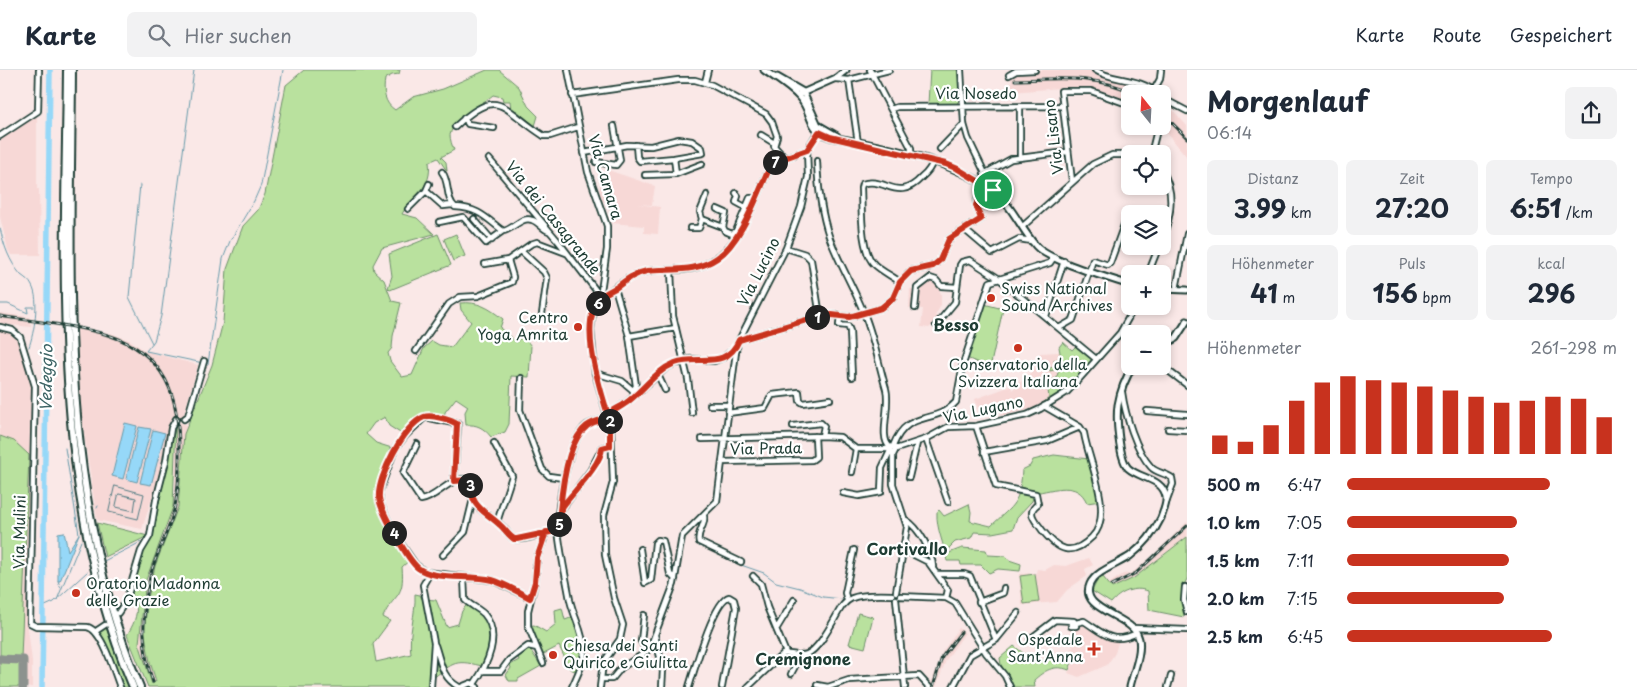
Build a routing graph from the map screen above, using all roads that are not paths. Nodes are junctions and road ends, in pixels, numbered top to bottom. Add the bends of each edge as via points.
1 (39, 70) edge
2 (67, 70) edge
3 (72, 70) edge
4 (568, 70) edge
5 (708, 70) edge
6 (846, 70) edge
7 (889, 70) edge
8 (961, 70) edge
9 (1035, 70) edge
10 (1094, 70) edge
11 (1161, 70) edge
12 (765, 71) edge
13 (871, 71) edge
14 (1009, 75) dead end
15 (831, 80) junction
16 (849, 80) junction
17 (704, 82) junction
18 (1143, 85) edge
19 (1158, 85) edge
20 (800, 94) junction
21 (572, 95) junction
22 (1121, 102) edge
23 (1171, 103) edge
24 (963, 106) junction
25 (1062, 106) junction
26 (1020, 107) junction
27 (890, 109) junction
28 (1187, 112) edge
29 (464, 118) junction
30 (964, 124) junction
31 (614, 126) dead end
32 (455, 127) dead end
33 (578, 127) junction
34 (494, 128) dead end
35 (820, 130) junction
36 (761, 135) dead end
37 (0, 136) edge
38 (774, 143) junction
39 (858, 143) junction
40 (636, 145) junction
41 (618, 147) junction
42 (940, 149) dead end
43 (807, 150) junction
44 (1067, 152) junction
45 (584, 153) junction
46 (911, 155) junction
47 (1121, 155) edge
48 (1020, 157) junction
49 (674, 158) junction
50 (785, 158) junction
51 (489, 159) dead end
52 (817, 161) dead end
53 (934, 161) junction
54 (596, 162) dead end
55 (702, 164) dead end
56 (442, 172) dead end
57 (676, 174) junction
58 (984, 174) junction
59 (645, 175) dead end
60 (808, 177) junction
61 (818, 180) junction
62 (1072, 181) junction
63 (429, 184) dead end
64 (993, 190) junction
65 (426, 191) junction
66 (736, 193) dead end
67 (707, 195) dead end
68 (755, 198) junction
69 (452, 205) junction
70 (716, 208) dead end
71 (747, 208) junction
72 (408, 209) dead end
73 (474, 219) dead end
74 (702, 219) junction
75 (439, 222) dead end
76 (1023, 226) junction
77 (723, 227) junction
78 (690, 228) dead end
79 (965, 230) junction
80 (503, 231) junction
81 (550, 231) junction
82 (1121, 233) edge
83 (1187, 234) edge
84 (492, 240) junction
85 (1031, 240) junction
86 (786, 248) junction
87 (521, 251) junction
88 (568, 253) junction
89 (1054, 257) junction
90 (508, 260) junction
91 (1064, 261) junction
92 (485, 264) dead end
93 (670, 270) junction
94 (1090, 271) junction
95 (998, 278) junction
96 (900, 282) junction
97 (1121, 282) edge
98 (957, 287) junction
99 (615, 288) junction
100 (1171, 290) edge
101 (1176, 290) junction
102 (1187, 290) edge
103 (601, 294) junction
104 (915, 308) dead end
105 (542, 314) dead end
106 (864, 314) junction
107 (1130, 315) edge
108 (820, 316) junction
109 (1046, 316) junction
110 (840, 317) junction
111 (1187, 321) edge
112 (936, 325) dead end
113 (0, 327) edge
114 (676, 328) junction
115 (1059, 328) junction
116 (629, 336) junction
117 (739, 340) junction
118 (1171, 341) edge
119 (737, 347) junction
120 (416, 351) dead end
121 (1096, 358) junction
122 (684, 361) junction
123 (203, 363) dead end
124 (1171, 371) edge
125 (595, 372) junction
126 (658, 375) junction
127 (1129, 375) edge
128 (852, 377) dead end
129 (521, 378) dead end
130 (1187, 378) edge
131 (1182, 381) junction
132 (1187, 385) edge
133 (665, 390) dead end
134 (635, 391) junction
135 (1122, 392) junction
136 (830, 400) dead end
137 (728, 405) junction
138 (710, 406) dead end
139 (1044, 406) junction
140 (1147, 411) dead end
141 (692, 413) dead end
142 (728, 413) junction
143 (1187, 414) edge
144 (609, 418) junction
145 (176, 419) dead end
146 (184, 419) dead end
147 (793, 426) dead end
148 (976, 426) junction
149 (1080, 427) junction
150 (1168, 430) dead end
151 (1187, 430) edge
152 (814, 436) junction
153 (822, 436) junction
154 (702, 439) dead end
155 (725, 439) junction
156 (926, 439) junction
157 (494, 443) dead end
158 (917, 443) junction
159 (417, 444) dead end
160 (610, 446) junction
161 (856, 449) junction
162 (892, 449) junction
163 (984, 452) junction
164 (722, 462) junction
165 (852, 472) dead end
166 (908, 477) dead end
167 (563, 478) junction
168 (454, 481) junction
169 (843, 493) dead end
170 (473, 499) junction
171 (948, 502) dead end
172 (1166, 504) junction
173 (560, 511) junction
174 (704, 516) junction
175 (906, 520) junction
176 (497, 522) junction
177 (558, 529) junction
178 (546, 532) junction
179 (640, 549) dead end
180 (854, 550) dead end
181 (904, 550) junction
182 (443, 554) dead end
183 (741, 562) dead end
184 (933, 568) junction
185 (430, 573) junction
186 (937, 574) junction
187 (753, 576) dead end
188 (464, 578) junction
189 (675, 579) junction
190 (1185, 587) dead end
191 (1004, 588) dead end
192 (896, 596) junction
193 (530, 598) junction
194 (946, 598) junction
195 (794, 600) dead end
196 (847, 600) junction
197 (980, 602) junction
198 (1187, 612) edge
199 (118, 613) dead end
200 (1018, 613) dead end
201 (644, 615) dead end
202 (105, 625) dead end
203 (777, 628) junction
204 (1133, 628) junction
205 (1187, 630) edge
206 (96, 631) junction
207 (1137, 633) junction
208 (655, 635) junction
209 (1030, 639) dead end
210 (996, 640) junction
211 (434, 644) junction
212 (537, 648) junction
213 (983, 649) junction
214 (646, 651) junction
215 (784, 654) junction
216 (801, 655) junction
217 (543, 663) dead end
218 (484, 671) junction
219 (791, 674) dead end
220 (1171, 676) dead end
221 (904, 678) junction
222 (601, 679) junction
223 (817, 685) dead end
224 (475, 686) edge
225 (120, 687) edge
226 (134, 687) edge
227 (140, 687) edge
228 (431, 687) edge
229 (460, 687) edge
230 (572, 687) edge
231 (600, 687) edge
232 (662, 687) edge
233 (689, 687) edge
234 (722, 687) edge
235 (748, 687) edge
236 (905, 687) edge
237 (929, 687) edge
238 (953, 687) edge
239 (1010, 687) edge
240 (1130, 687) edge
241 (1168, 687) edge

1 - 37 street via 38,111
2 - 226 highway via 65,309 72,428 98,581
3 - 227 highway via 70,309 76,407 84,479 98,552 117,626
4 - 21 street, Via Camara
5 - 17 street
6 - 15 main road
7 - 13 street
8 - 24 street
9 - 14 street via 1016,71
10 - 18 street
11 - 19 street
12 - 20 main road
13 - 16 street
13 - 27 street
15 - 16 street
15 - 20 main road
16 - 39 street
17 - 21 street via 678,80
17 - 38 street via 766,114 777,136
20 - 35 main road via 810,122
21 - 33 street, Via Camara
22 - 25 street, Via Lisano via 1091,91 1061,91
23 - 28 street
24 - 26 street, Via Nosedo
24 - 27 street, Via Nosedo
24 - 30 street
25 - 26 street, Via Nosedo
25 - 44 street, Via Lisano
26 - 48 street
27 - 46 street via 911,148
29 - 32 street
29 - 33 street via 488,103 505,107 544,136
29 - 34 street via 468,124
30 - 42 street
30 - 58 street
31 - 41 street
33 - 45 street, Via Camara
35 - 39 main road
35 - 43 street
36 - 38 street
38 - 50 street
39 - 46 main road
40 - 41 street
40 - 49 street via 640,161
40 - 49 street via 687,140 697,144 703,153
41 - 45 street
41 - 54 street via 620,160 616,164
43 - 50 street
43 - 60 street, Via Lucino
44 - 48 street
44 - 62 street, Via Lisano
45 - 103 street, Via Camara via 591,185 607,226
46 - 53 main road
47 - 62 street via 1102,158
48 - 58 street via 1002,162
49 - 57 street
50 - 68 street via 770,167
51 - 81 street, Via dei Casagrande
52 - 61 street
53 - 64 main road via 958,169
53 - 96 street via 911,188 904,190 862,184 863,230 868,256 873,264
55 - 57 street
56 - 69 street
57 - 59 street
58 - 64 street
60 - 61 street
60 - 86 street, Via Lucino
61 - 106 street via 829,234
62 - 76 street
63 - 65 street
64 - 76 main road
64 - 79 street via 976,205 981,219
65 - 69 street via 443,206
65 - 72 street
66 - 71 street via 736,202
67 - 74 street via 700,212
68 - 71 street via 750,198
68 - 93 street via 739,233 725,252 695,268
69 - 80 street via 477,210
70 - 77 street via 726,213
71 - 77 street via 734,233 725,232
73 - 84 street
74 - 77 street
74 - 78 street via 699,228
75 - 84 street via 463,217 486,242
76 - 85 main road
79 - 85 street via 992,253 1020,239
79 - 96 street via 946,242 937,264 911,271
80 - 81 street via 532,220
80 - 84 street
81 - 88 street, Via dei Casagrande
82 - 94 street via 1110,263 1093,260
83 - 101 street
85 - 89 main road via 1042,252
86 - 108 street via 805,254 811,260
86 - 117 street, Via Lucino
87 - 88 street via 542,242
87 - 90 street
87 - 105 street via 546,275
88 - 103 street, Via dei Casagrande
89 - 91 main road
89 - 95 street via 1050,263
90 - 92 street
90 - 120 street via 514,277 512,282 478,296 462,296 449,304
91 - 94 main road
91 - 109 street
93 - 99 street via 640,273
93 - 114 street
94 - 97 main road
94 - 115 street via 1074,320
95 - 98 street via 966,260 960,265
95 - 109 street
95 - 162 street via 988,285 963,364 956,402 943,412 906,424 896,436
96 - 106 street via 893,298
98 - 104 street via 941,286 930,278 917,288
98 - 112 street via 955,302
99 - 103 street
99 - 116 street
100 - 101 main road
101 - 102 main road
103 - 125 street, Via Camara via 591,326
106 - 110 street
106 - 162 street via 887,392 884,436
107 - 121 street, Via Lugano via 1120,333
108 - 110 street
108 - 117 street
109 - 115 street
110 - 128 street via 839,325 848,326 850,331
111 - 118 main road
113 - 206 street, Via Mulini via 12,330 20,337 35,386 30,619 33,626 88,627
114 - 116 street
114 - 122 street
115 - 121 street
116 - 134 street
117 - 119 street, Via Lucino
119 - 122 street via 714,361
119 - 137 street, Via Lucino
121 - 139 street, Via Lugano via 1067,392
122 - 126 street
122 - 141 street
123 - 146 street via 188,416
124 - 131 street
125 - 134 street via 622,381
125 - 144 street, Via Camara
126 - 133 street
126 - 134 street
127 - 135 main road
129 - 167 street via 520,410 542,469 549,476
130 - 131 street
131 - 132 street
134 - 144 street via 628,402 610,413
135 - 172 street via 1128,423 1148,464 1172,478
135 - 172 main road via 1118,422 1123,461 1137,475 1161,486
136 - 142 street via 803,403 799,392 772,395 765,408
137 - 138 street
137 - 142 street, Via Lucino
139 - 148 street, Via Lugano via 1026,415
139 - 149 street
140 - 143 street
142 - 155 street, Via Lucino
144 - 160 street, Via Camara
144 - 167 street via 583,430
145 - 199 street via 171,428 150,536 141,551 126,601
147 - 153 street via 821,423 824,426
148 - 156 street, Via Lugano via 948,427
148 - 163 street
149 - 163 street via 1047,441
149 - 163 street via 1084,433 1102,522 1090,540 1080,546 1064,549 1052,542 1033,518 1038,496 996,486
150 - 151 street
152 - 153 street
152 - 155 street
152 - 164 street, Via Prada via 816,457 812,460
153 - 161 street via 840,437
154 - 155 street
155 - 164 street, Via Lucino
156 - 158 street, Via Lugano
156 - 171 street
157 - 176 street via 512,476
158 - 162 street, Via Lugano
158 - 166 street
159 - 168 street via 403,473 420,500 429,498
160 - 173 street via 602,448 590,471
160 - 222 street, Via Camara via 613,482 604,515 605,555 614,598 624,625 621,636 603,663
161 - 162 street, Via Lugano
161 - 165 street
162 - 169 street via 882,468 881,492 858,496
162 - 175 street via 893,484
164 - 174 street, Via Lucino via 718,496
167 - 173 street
168 - 170 street via 470,480
168 - 185 street via 458,424 425,417 395,449 379,492 380,503 393,532 415,564
170 - 176 street via 484,515
170 - 182 street via 465,532
172 - 204 main road via 1154,532 1132,554 1092,581 1088,589 1097,607 1126,621
173 - 177 street
174 - 183 street via 699,542
174 - 189 street, Via Lucino via 682,536
175 - 181 street
175 - 184 street via 925,544 932,557
176 - 178 street via 514,539
177 - 178 street
177 - 230 street via 570,602 584,648 584,658
178 - 193 street via 537,558
179 - 189 street via 646,583 651,580 658,540 663,541 670,574
180 - 196 street via 845,593
181 - 184 street via 924,558
181 - 192 street
184 - 186 street
185 - 188 street
185 - 211 street via 423,585
186 - 194 street via 948,590
186 - 197 street via 968,574
187 - 203 street via 761,584
188 - 193 street via 492,580
188 - 218 street via 465,600 484,615 490,631 490,655
189 - 208 street, Via Lucino
190 - 198 street
191 - 197 street via 1003,593
192 - 194 street
192 - 196 street via 867,595
192 - 221 street
193 - 212 street via 528,624
194 - 213 street via 957,606
195 - 203 street
196 - 216 street via 819,644 808,654
197 - 210 street
200 - 210 street
201 - 214 street via 641,640
202 - 206 street
203 - 215 street
204 - 205 street
204 - 207 main road
206 - 225 street
207 - 209 street via 1116,640 1084,621 1055,620
207 - 240 main road via 1139,649
208 - 214 street, Via Lucino
208 - 232 street via 663,670
210 - 213 street
211 - 228 street
211 - 229 street via 440,668 451,682
212 - 217 street
212 - 218 street via 528,646 521,650 501,671
213 - 238 street via 966,660
213 - 239 street
214 - 222 street via 611,679
215 - 216 street
215 - 235 street
216 - 219 street
218 - 224 street
220 - 241 street
221 - 223 street via 849,680 828,687
221 - 236 street
221 - 237 street via 920,676
222 - 231 street, Via Camara
224 - 229 street via 467,683
233 - 234 street via 704,640 722,601 729,597 735,601 736,608

